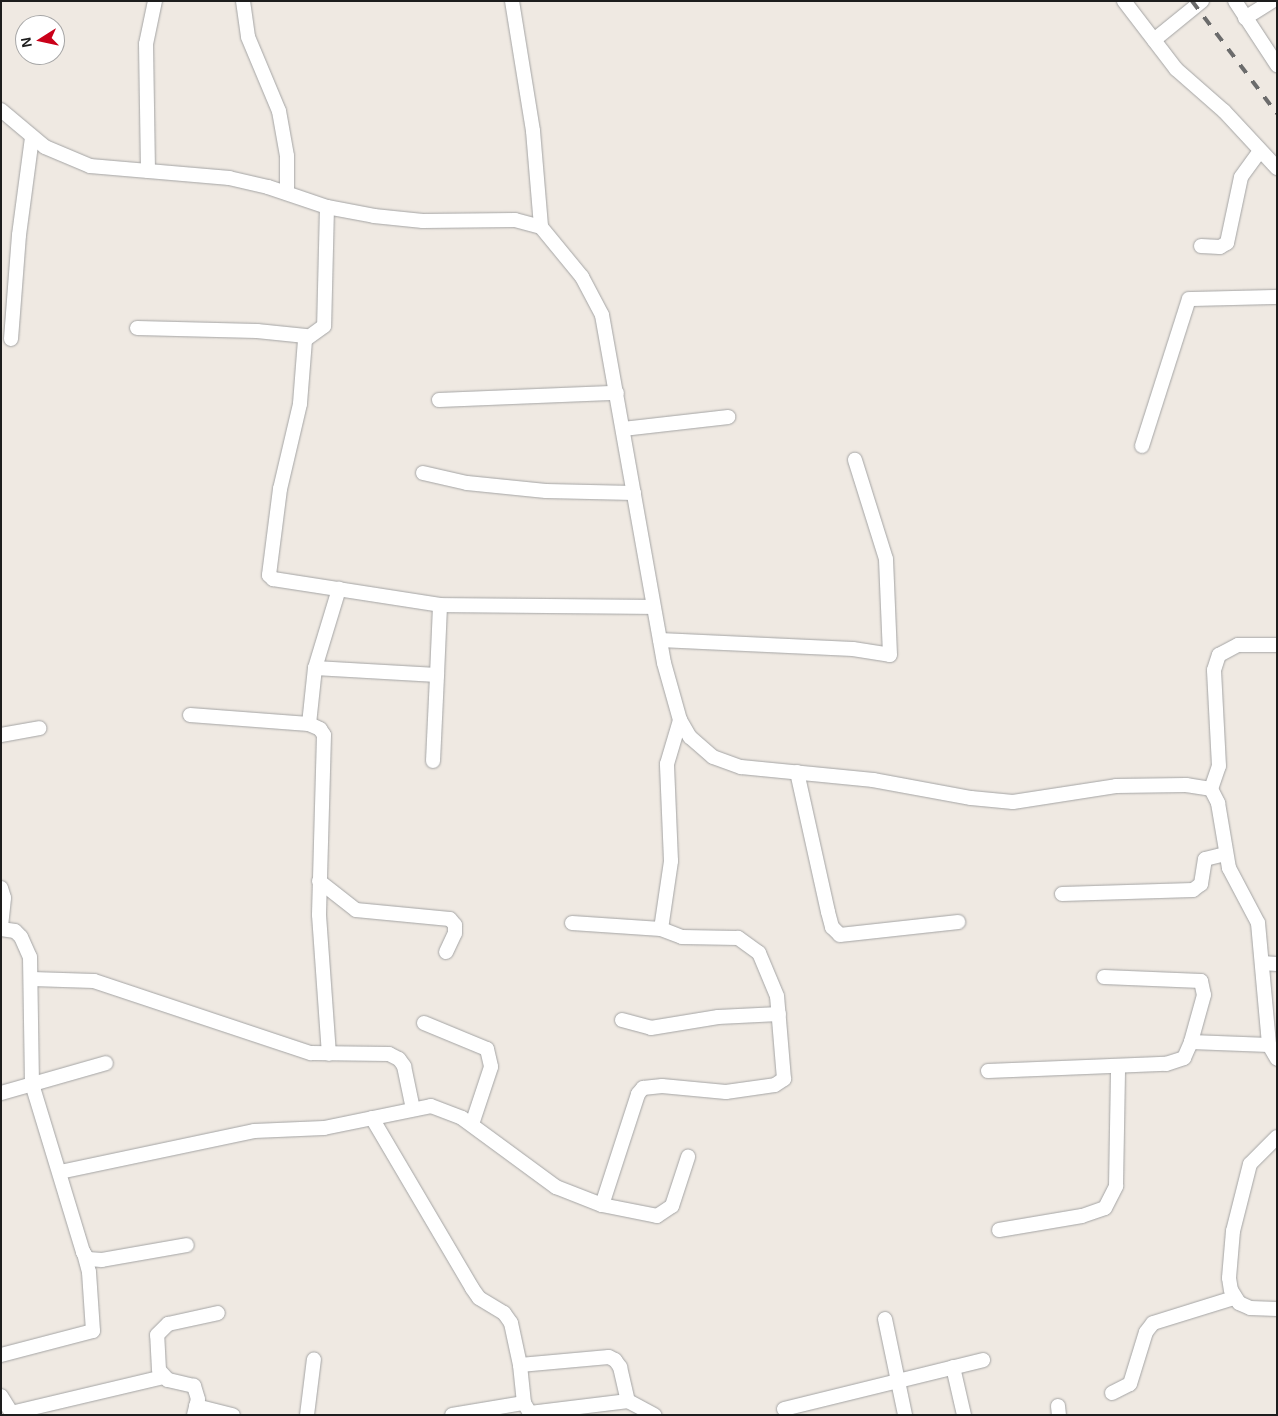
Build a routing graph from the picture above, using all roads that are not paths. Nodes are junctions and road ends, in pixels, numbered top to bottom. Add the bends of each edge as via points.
1 (155, 1) edge
2 (244, 1) edge
3 (512, 1) edge
4 (1124, 1) edge
5 (1202, 1) edge
6 (1235, 1) edge
7 (1272, 1) edge
8 (1245, 18) junction
9 (1154, 40) junction
10 (1277, 65) edge
11 (1, 110) edge
12 (32, 138) junction
13 (1260, 151) junction
14 (1277, 168) edge
15 (148, 171) junction
16 (287, 193) junction
17 (327, 208) junction
18 (541, 227) junction
19 (1201, 246) dead end
20 (1277, 297) edge
21 (137, 328) dead end
22 (306, 336) junction
23 (11, 339) dead end
24 (617, 394) junction
25 (439, 400) dead end
26 (728, 417) dead end
27 (623, 429) junction
28 (1142, 446) dead end
29 (855, 460) dead end
30 (423, 474) dead end
31 (634, 493) junction
32 (340, 589) junction
33 (440, 605) junction
34 (653, 607) junction
35 (660, 640) junction
36 (1277, 646) edge
37 (315, 668) junction
38 (437, 675) junction
39 (190, 715) dead end
40 (680, 720) junction
41 (309, 724) junction
42 (38, 728) dead end
43 (1, 735) edge
44 (433, 761) dead end
45 (797, 772) junction
46 (1211, 789) junction
47 (1225, 854) junction
48 (319, 881) junction
49 (1, 888) edge
50 (1062, 894) dead end
51 (958, 922) dead end
52 (572, 923) dead end
53 (1, 929) edge
54 (661, 929) junction
55 (446, 952) dead end
56 (1262, 963) junction
57 (1277, 964) edge
58 (1104, 977) dead end
59 (32, 979) junction
60 (778, 1014) junction
61 (622, 1020) dead end
62 (424, 1022) dead end
63 (1190, 1042) junction
64 (1269, 1045) junction
65 (329, 1054) junction
66 (1277, 1058) edge
67 (106, 1063) dead end
68 (1118, 1066) junction
69 (988, 1071) dead end
70 (32, 1084) junction
71 (1, 1092) edge
72 (413, 1108) junction
73 (372, 1118) junction
74 (472, 1124) junction
75 (1277, 1137) edge
76 (688, 1157) dead end
77 (60, 1172) junction
78 (602, 1205) junction
79 (999, 1230) dead end
80 (188, 1244) dead end
81 (84, 1252) junction
82 (1234, 1298) junction
83 (1277, 1309) edge
84 (218, 1313) dead end
85 (885, 1319) dead end
86 (1, 1355) edge
87 (314, 1359) dead end
88 (983, 1360) dead end
89 (520, 1365) junction
90 (953, 1367) junction
91 (163, 1377) junction
92 (898, 1379) junction
93 (1112, 1394) dead end
94 (1, 1396) edge
95 (628, 1401) junction
96 (524, 1403) junction
97 (784, 1409) dead end
98 (195, 1410) edge
99 (579, 1412) edge
100 (12, 1414) edge
101 (233, 1415) edge
102 (308, 1415) edge
103 (452, 1415) edge
104 (654, 1415) edge
105 (905, 1415) edge
106 (964, 1415) edge

1 - 15 street via 146,44
2 - 16 street via 248,37 279,111 287,156
3 - 18 street via 533,131
4 - 9 street
5 - 9 street
6 - 8 street
7 - 8 street
8 - 10 street
9 - 13 street via 1176,69 1224,111
11 - 12 street
12 - 15 street via 76,162
12 - 23 street via 19,235
13 - 14 street
13 - 19 street via 1242,177 1227,243 1220,247
15 - 16 street via 229,178
16 - 17 street
17 - 18 street via 390,218 515,220
17 - 22 street via 324,326
18 - 24 street via 582,277 597,302 610,344
20 - 28 street via 1198,296 1187,300
21 - 22 street via 257,331
22 - 32 street via 300,404 280,489 269,573 273,579
24 - 25 street
24 - 27 street
26 - 27 street
27 - 31 street
29 - 35 street via 886,559 890,655 853,649
30 - 31 street via 467,483 536,490
31 - 34 street
32 - 33 street
32 - 37 street
33 - 34 street
33 - 38 street
34 - 35 street
35 - 40 street
36 - 46 street via 1238,645 1219,655 1214,670 1219,766
37 - 38 street
37 - 41 street
38 - 44 street
39 - 41 street
40 - 45 street via 690,737 713,757 741,766
40 - 54 street via 667,764 671,861
41 - 48 street via 320,729 326,745
42 - 43 street
45 - 46 street via 1013,802 1116,786 1186,784
45 - 51 street via 828,912 832,927 840,935
46 - 47 street via 1218,803
47 - 50 street via 1205,859 1201,884 1193,890
47 - 56 street via 1233,877 1258,923
48 - 55 street via 356,910 450,920 455,925 455,933
48 - 65 street
49 - 53 street via 4,898
52 - 54 street
53 - 59 street via 15,931 27,945
54 - 60 street via 682,937 726,937 750,945 759,953 772,978
56 - 57 street
56 - 64 street
58 - 63 street via 1201,982 1204,995
59 - 65 street via 94,981 312,1053
59 - 70 street
60 - 61 street via 718,1017 651,1028
60 - 78 street via 785,1073 784,1079 775,1086 726,1092 662,1086 642,1088
62 - 74 street via 487,1049 491,1067
63 - 64 street
63 - 68 street via 1184,1058 1178,1062
64 - 66 street
65 - 72 street via 389,1054 399,1059
67 - 70 street
68 - 69 street
68 - 79 street via 1116,1186 1105,1208 1082,1216
70 - 71 street
70 - 77 street
72 - 73 street
72 - 74 street via 441,1108
73 - 77 street via 324,1128 254,1131
73 - 89 street via 472,1288 479,1298 504,1313 512,1324
74 - 78 street via 556,1187
75 - 82 street via 1257,1154 1247,1174 1230,1250 1229,1278
76 - 78 street via 672,1206 666,1212 643,1215
77 - 81 street
80 - 81 street via 102,1260 88,1259
81 - 86 street via 94,1331
82 - 83 street via 1250,1308
82 - 93 street via 1153,1323 1146,1332 1130,1384
84 - 91 street via 161,1328 156,1347
85 - 92 street
87 - 102 street
88 - 90 street
89 - 95 street via 609,1358 620,1367
89 - 96 street
90 - 92 street
90 - 106 street
91 - 98 street via 194,1386
91 - 100 street
92 - 97 street
92 - 105 street
94 - 100 street
95 - 99 street
95 - 104 street
96 - 99 street via 530,1413
96 - 103 street
98 - 101 street

